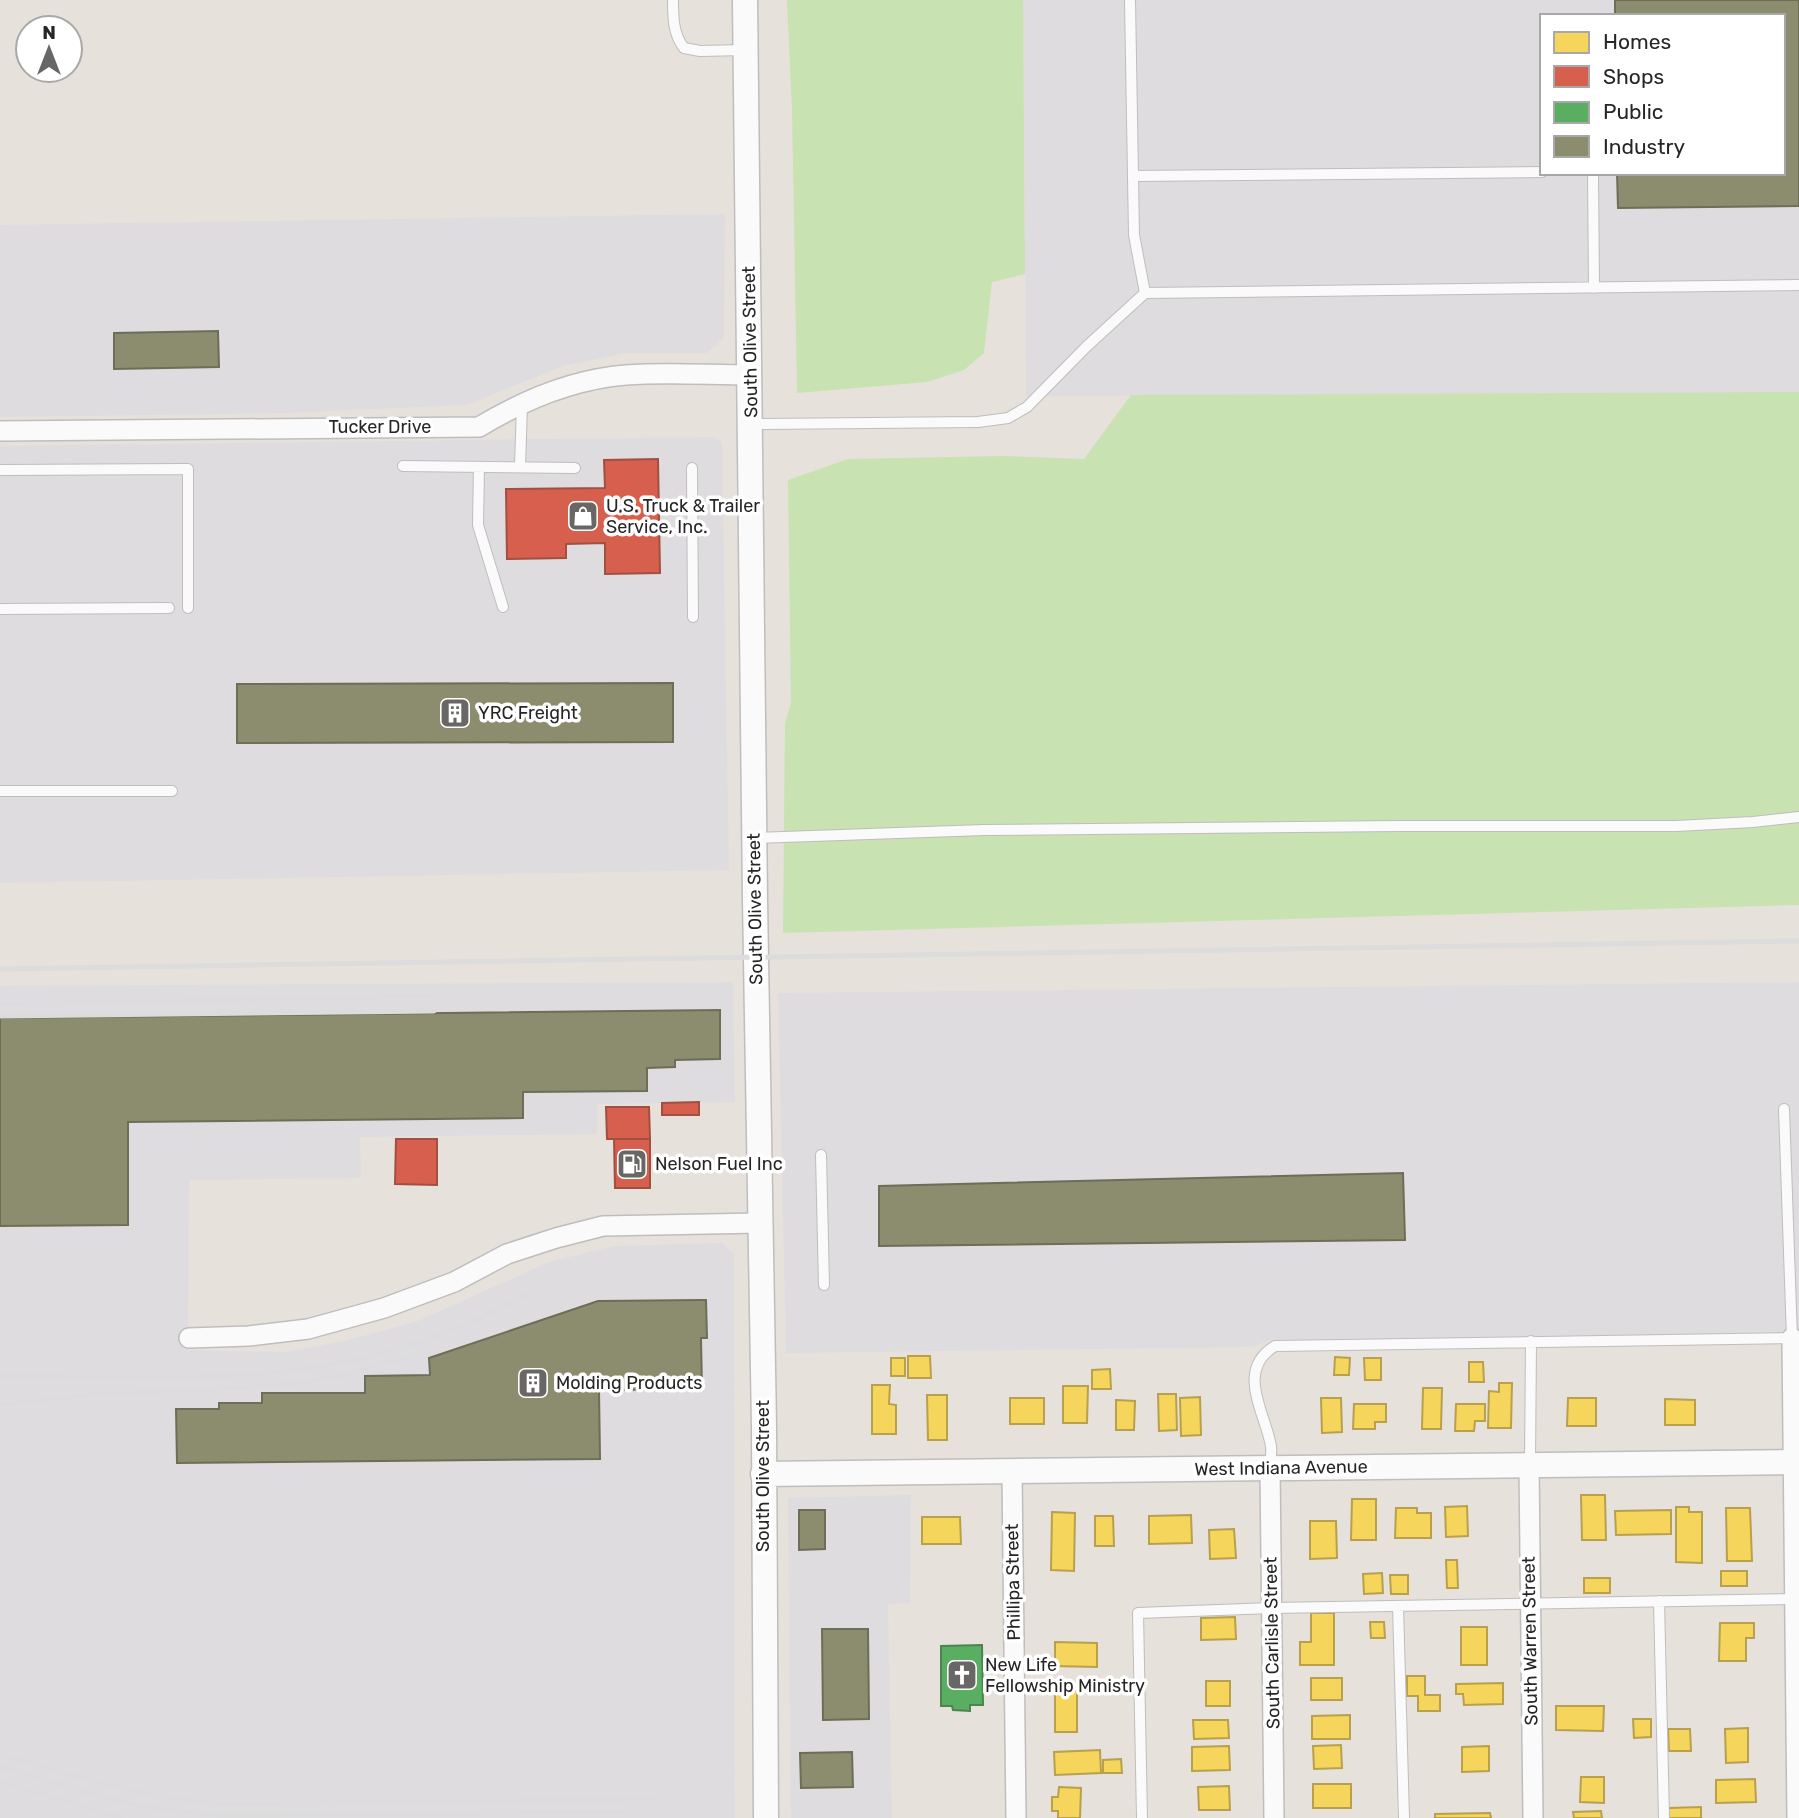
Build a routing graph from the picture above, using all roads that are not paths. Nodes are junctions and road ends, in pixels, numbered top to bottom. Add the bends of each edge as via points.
1 (673, 0) edge
2 (745, 0) edge
3 (1130, 0) edge
4 (746, 50) junction
5 (1540, 172) edge
6 (1592, 175) edge
7 (1133, 176) junction
8 (1799, 285) edge
9 (1594, 288) junction
10 (1145, 293) junction
11 (750, 375) junction
12 (522, 403) junction
13 (751, 424) junction
14 (0, 430) edge
15 (403, 466) dead end
16 (479, 467) junction
17 (520, 467) junction
18 (575, 468) dead end
19 (692, 468) dead end
20 (0, 470) edge
21 (503, 607) dead end
22 (169, 608) dead end
23 (188, 608) dead end
24 (0, 609) edge
25 (693, 617) dead end
26 (0, 791) edge
27 (172, 791) dead end
28 (1799, 817) edge
29 (754, 838) junction
30 (1784, 1109) dead end
31 (821, 1155) dead end
32 (759, 1223) junction
33 (824, 1285) dead end
34 (189, 1338) dead end
35 (1795, 1338) edge
36 (1531, 1341) junction
37 (1796, 1462) edge
38 (1529, 1465) junction
39 (1270, 1468) junction
40 (1012, 1472) junction
41 (763, 1474) junction
42 (1796, 1599) edge
43 (1659, 1601) junction
44 (1530, 1604) junction
45 (1398, 1606) junction
46 (1272, 1608) junction
47 (766, 1818) edge
48 (1016, 1818) edge
49 (1142, 1818) edge
50 (1274, 1818) edge
51 (1404, 1818) edge
52 (1533, 1818) edge
53 (1664, 1818) edge
54 (1797, 1818) edge

1 - 4 lane via 673,22 684,48
2 - 4 street, South Olive Street
3 - 7 lane
4 - 11 street, South Olive Street
5 - 7 lane
6 - 9 lane
7 - 10 lane via 1134,234
8 - 9 lane
9 - 10 lane
10 - 13 lane via 1027,407 1008,418
11 - 12 street, Tucker Drive via 624,375 570,386
11 - 13 street, South Olive Street
12 - 14 street, Tucker Drive via 479,427
12 - 17 lane
13 - 29 street, South Olive Street
15 - 16 lane
16 - 17 lane
16 - 21 lane via 478,526
17 - 18 lane
19 - 25 lane
20 - 23 lane via 188,469
22 - 24 lane
26 - 27 lane
28 - 29 lane via 1676,826 997,830
29 - 32 street, South Olive Street
30 - 35 lane
31 - 33 lane
32 - 34 street via 603,1226 507,1254 454,1282 384,1308 307,1329
32 - 41 street, South Olive Street
35 - 36 lane
35 - 37 street
36 - 38 lane
36 - 39 lane via 1275,1346 1264,1353 1255,1372 1271,1448
37 - 38 street, West Indiana Avenue
37 - 42 street
38 - 39 street, West Indiana Avenue
38 - 44 street, South Warren Street
39 - 40 street, West Indiana Avenue
39 - 46 street, South Carlisle Street
40 - 41 street, West Indiana Avenue
40 - 48 street, Phillipa Street
41 - 47 street, South Olive Street
42 - 43 lane
42 - 54 street
43 - 44 lane
43 - 53 lane
44 - 45 lane
44 - 52 street, South Warren Street
45 - 46 lane
45 - 51 lane
46 - 49 lane via 1138,1613
46 - 50 street, South Carlisle Street

